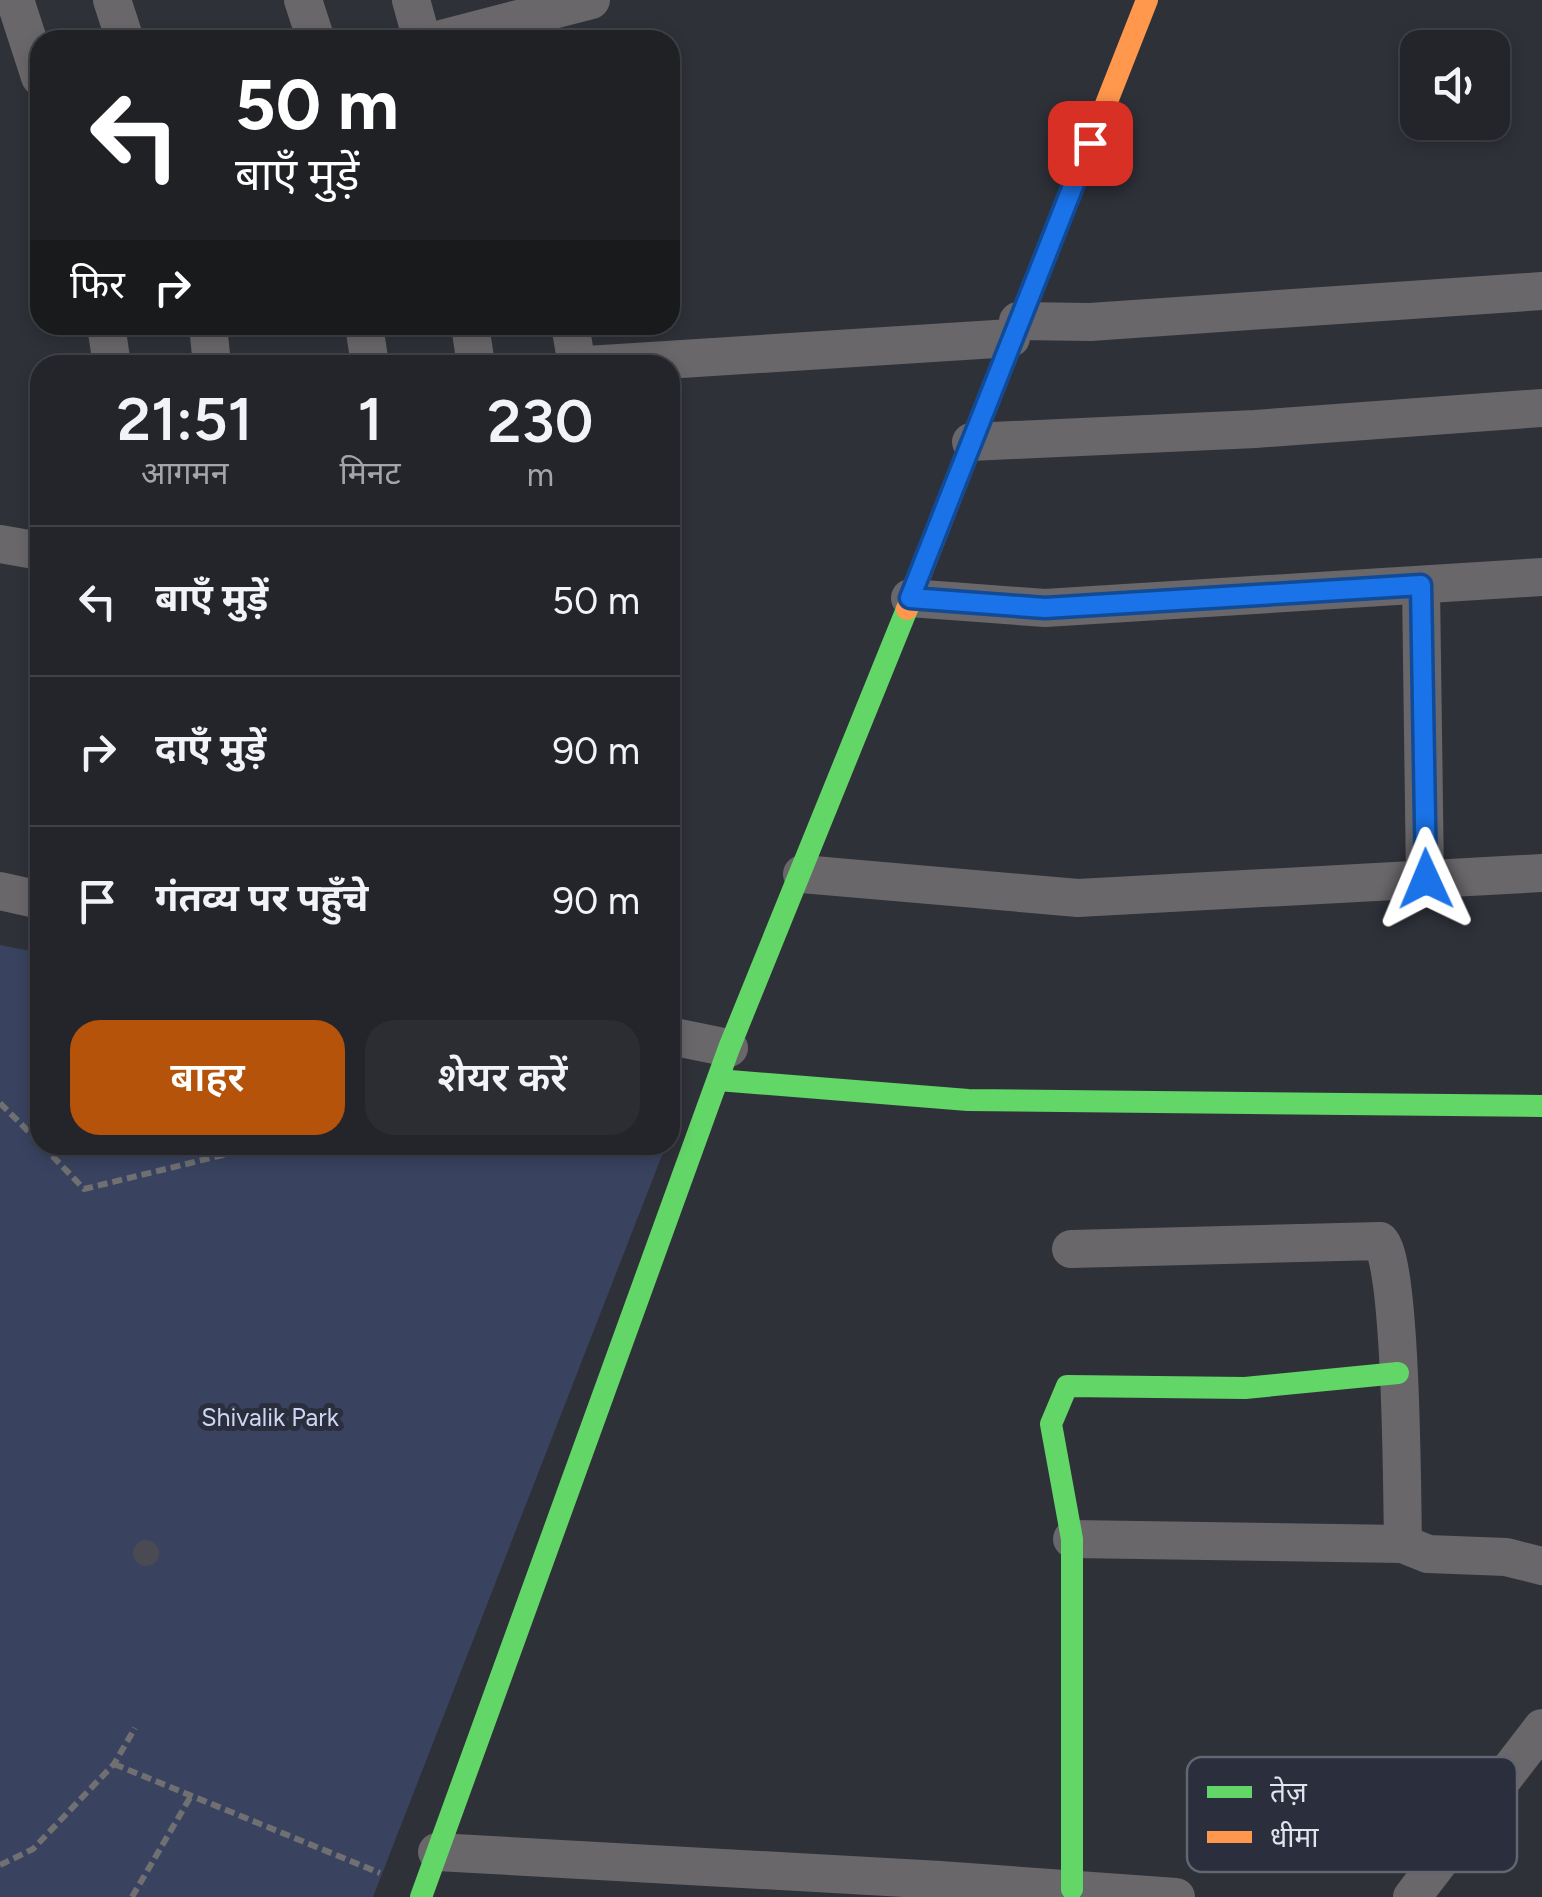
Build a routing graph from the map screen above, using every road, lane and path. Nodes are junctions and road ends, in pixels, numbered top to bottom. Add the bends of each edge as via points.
1 (15, 0) edge
2 (112, 0) edge
3 (303, 0) edge
4 (411, 0) edge
5 (590, 0) edge
6 (1147, 0) edge
7 (521, 19) edge
8 (122, 30) edge
9 (313, 30) edge
10 (419, 30) edge
11 (478, 30) edge
12 (30, 47) edge
13 (1542, 291) edge
14 (1015, 329) junction
15 (680, 357) edge
16 (1542, 408) edge
17 (971, 442) junction
18 (0, 544) edge
19 (30, 550) edge
20 (1542, 577) edge
21 (1421, 585) junction
22 (910, 598) junction
23 (1542, 873) edge
24 (802, 874) junction
25 (1426, 879) junction
26 (0, 891) edge
27 (30, 898) edge
28 (680, 1041) edge
29 (724, 1064) junction
30 (0, 1103) edge
31 (1542, 1106) edge
32 (30, 1133) edge
33 (52, 1155) edge
34 (223, 1155) edge
35 (1071, 1249) dead end
36 (1398, 1372) junction
37 (1072, 1539) junction
38 (1403, 1544) junction
39 (1542, 1566) edge
40 (135, 1728) dead end
41 (1542, 1728) edge
42 (1517, 1760) edge
43 (114, 1764) junction
44 (191, 1796) junction
45 (438, 1852) junction
46 (0, 1865) edge
47 (1431, 1872) edge
48 (382, 1874) dead end
49 (1072, 1889) junction
50 (132, 1897) edge
51 (421, 1897) edge
52 (1176, 1897) edge
53 (1412, 1897) edge

1 - 12 street
2 - 8 street
3 - 9 street
4 - 10 street
5 - 7 street
6 - 14 street
7 - 11 street
13 - 14 street
14 - 15 street
14 - 17 street
16 - 17 street
17 - 22 street
18 - 19 street
20 - 21 street
21 - 22 street via 1045,608
21 - 25 street
22 - 24 street
23 - 25 street
24 - 25 street via 1078,898
24 - 29 street
26 - 27 street
28 - 29 street
29 - 31 street via 968,1100
29 - 45 street
30 - 32 path
33 - 34 path via 84,1189
35 - 36 street via 1380,1240 1391,1270
36 - 37 street via 1245,1388 1068,1386 1051,1424
36 - 38 street
37 - 38 street
37 - 49 street
38 - 39 street via 1428,1554 1506,1556
40 - 43 path
41 - 42 street
43 - 44 path
43 - 46 path via 33,1848
44 - 48 path
44 - 50 path
45 - 49 street
45 - 51 street
47 - 53 street
49 - 52 street

